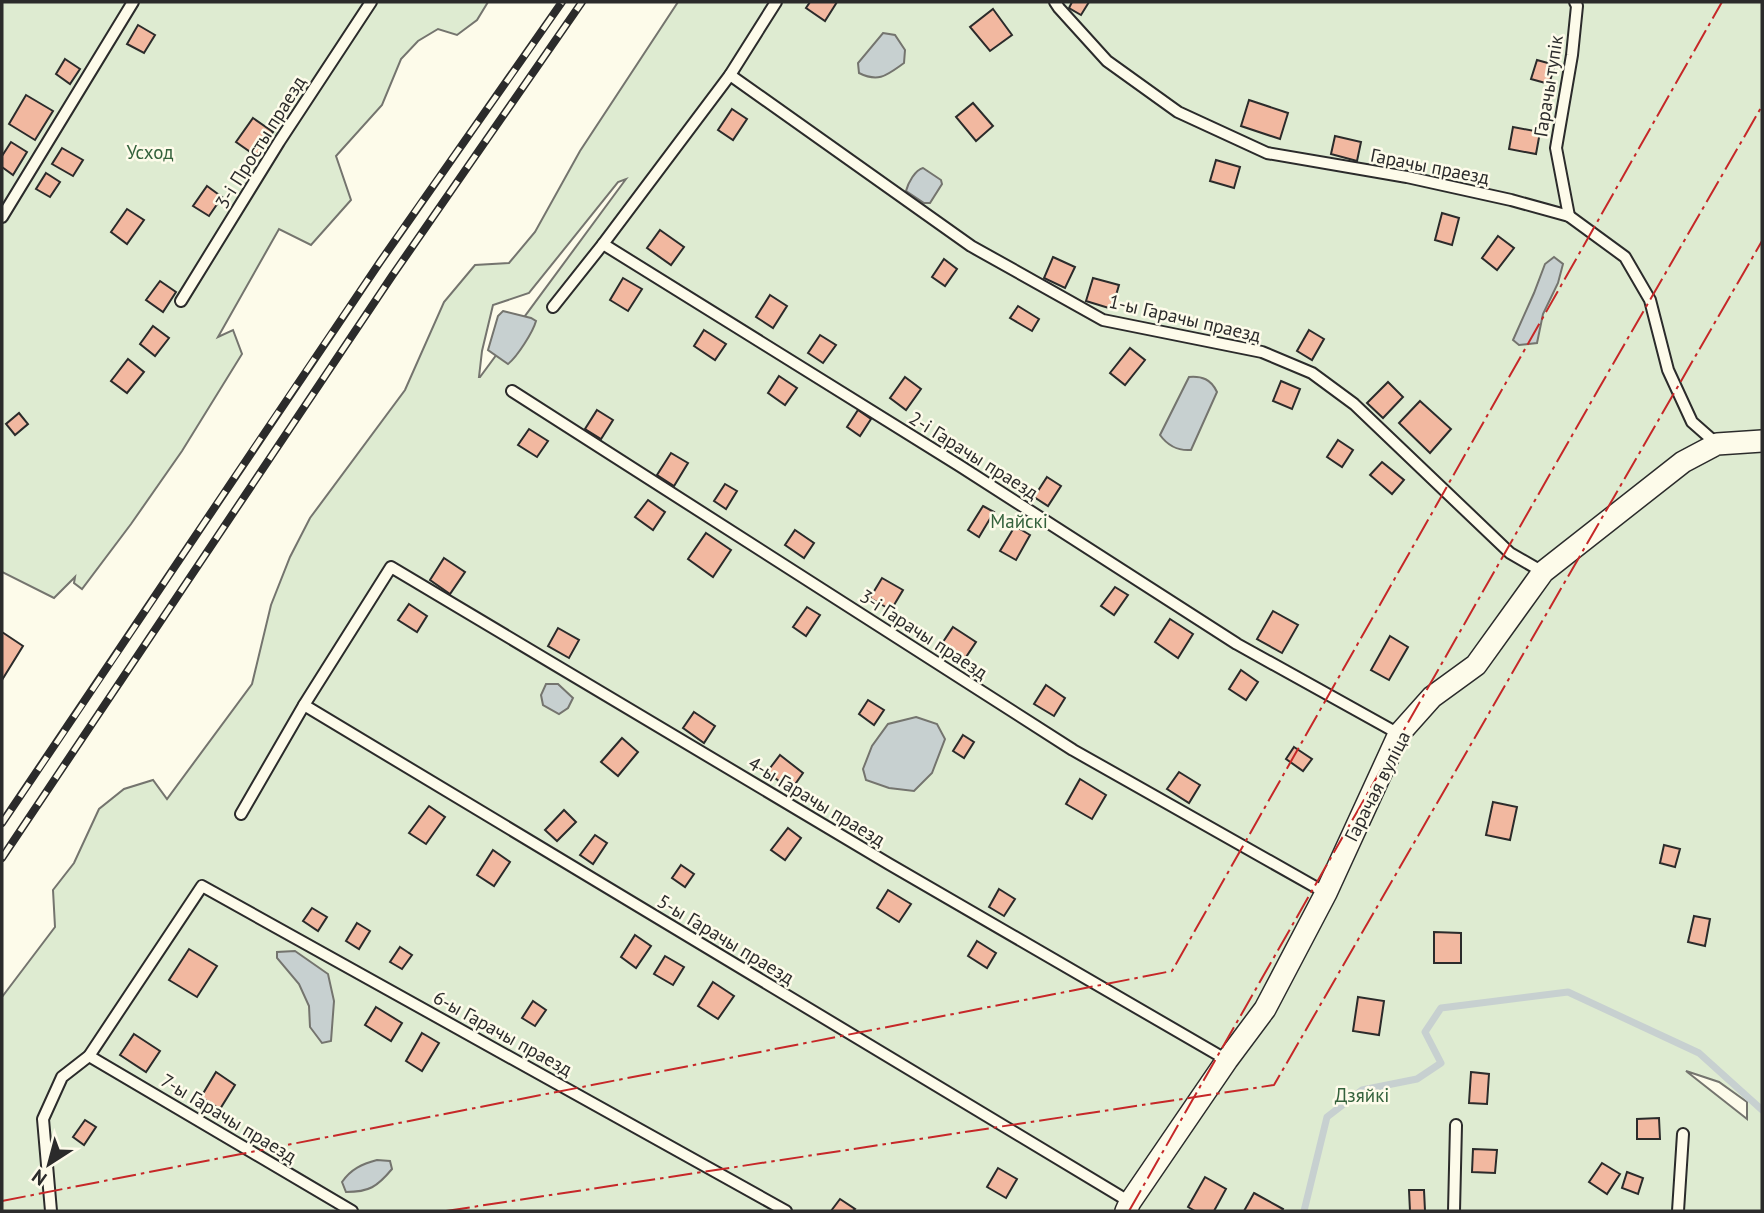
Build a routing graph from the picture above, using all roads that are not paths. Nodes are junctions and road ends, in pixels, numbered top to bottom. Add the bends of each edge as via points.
1 (133, 2) edge
2 (371, 2) edge
3 (776, 2) edge
4 (1055, 2) edge
5 (1575, 2) edge
6 (730, 75) junction
7 (1569, 216) junction
8 (2, 217) edge
9 (603, 244) junction
10 (181, 301) dead end
11 (553, 307) dead end
12 (512, 391) dead end
13 (1762, 441) edge
14 (1717, 444) junction
15 (1543, 572) junction
16 (304, 705) junction
17 (1399, 734) junction
18 (241, 814) dead end
19 (1326, 893) junction
20 (89, 1056) junction
21 (1227, 1060) junction
22 (1456, 1125) dead end
23 (1683, 1134) dead end
24 (1128, 1207) edge
25 (51, 1211) edge
26 (352, 1211) edge
27 (786, 1211) edge
28 (1454, 1211) edge
29 (1678, 1211) edge

1 - 8 lane
2 - 10 lane, 3-і Просты праезд
3 - 6 lane
4 - 7 lane, Гарачы праезд via 1107,61 1178,112 1267,153 1406,177
5 - 7 lane, Гарачы тупік via 1572,55 1556,148
6 - 9 lane
6 - 15 lane, 1-ы Гарачы праезд via 971,246 1103,320 1262,352 1312,373 1354,404 1510,553
7 - 14 lane, Гарачы праезд via 1625,257 1650,300 1668,370 1692,422
9 - 11 lane
9 - 17 lane, 2-і Гарачы праезд via 1237,644
12 - 19 lane, 3-і Гарачы праезд via 1073,750
13 - 14 street, Гарачая вуліца
14 - 15 street, Гарачая вуліца via 1683,463
15 - 17 street, Гарачая вуліца via 1476,665 1432,697
16 - 18 lane
16 - 21 lane, 4-ы Гарачы праезд via 391,568
16 - 24 lane, 5-ы Гарачы праезд
17 - 19 street, Гарачая вуліца
19 - 21 street, Гарачая вуліца via 1265,1009
20 - 25 lane via 62,1077 43,1119
20 - 26 lane, 7-ы Гарачы праезд
20 - 27 lane, 6-ы Гарачы праезд via 202,886
21 - 24 street, Гарачая вуліца
22 - 28 lane
23 - 29 lane

